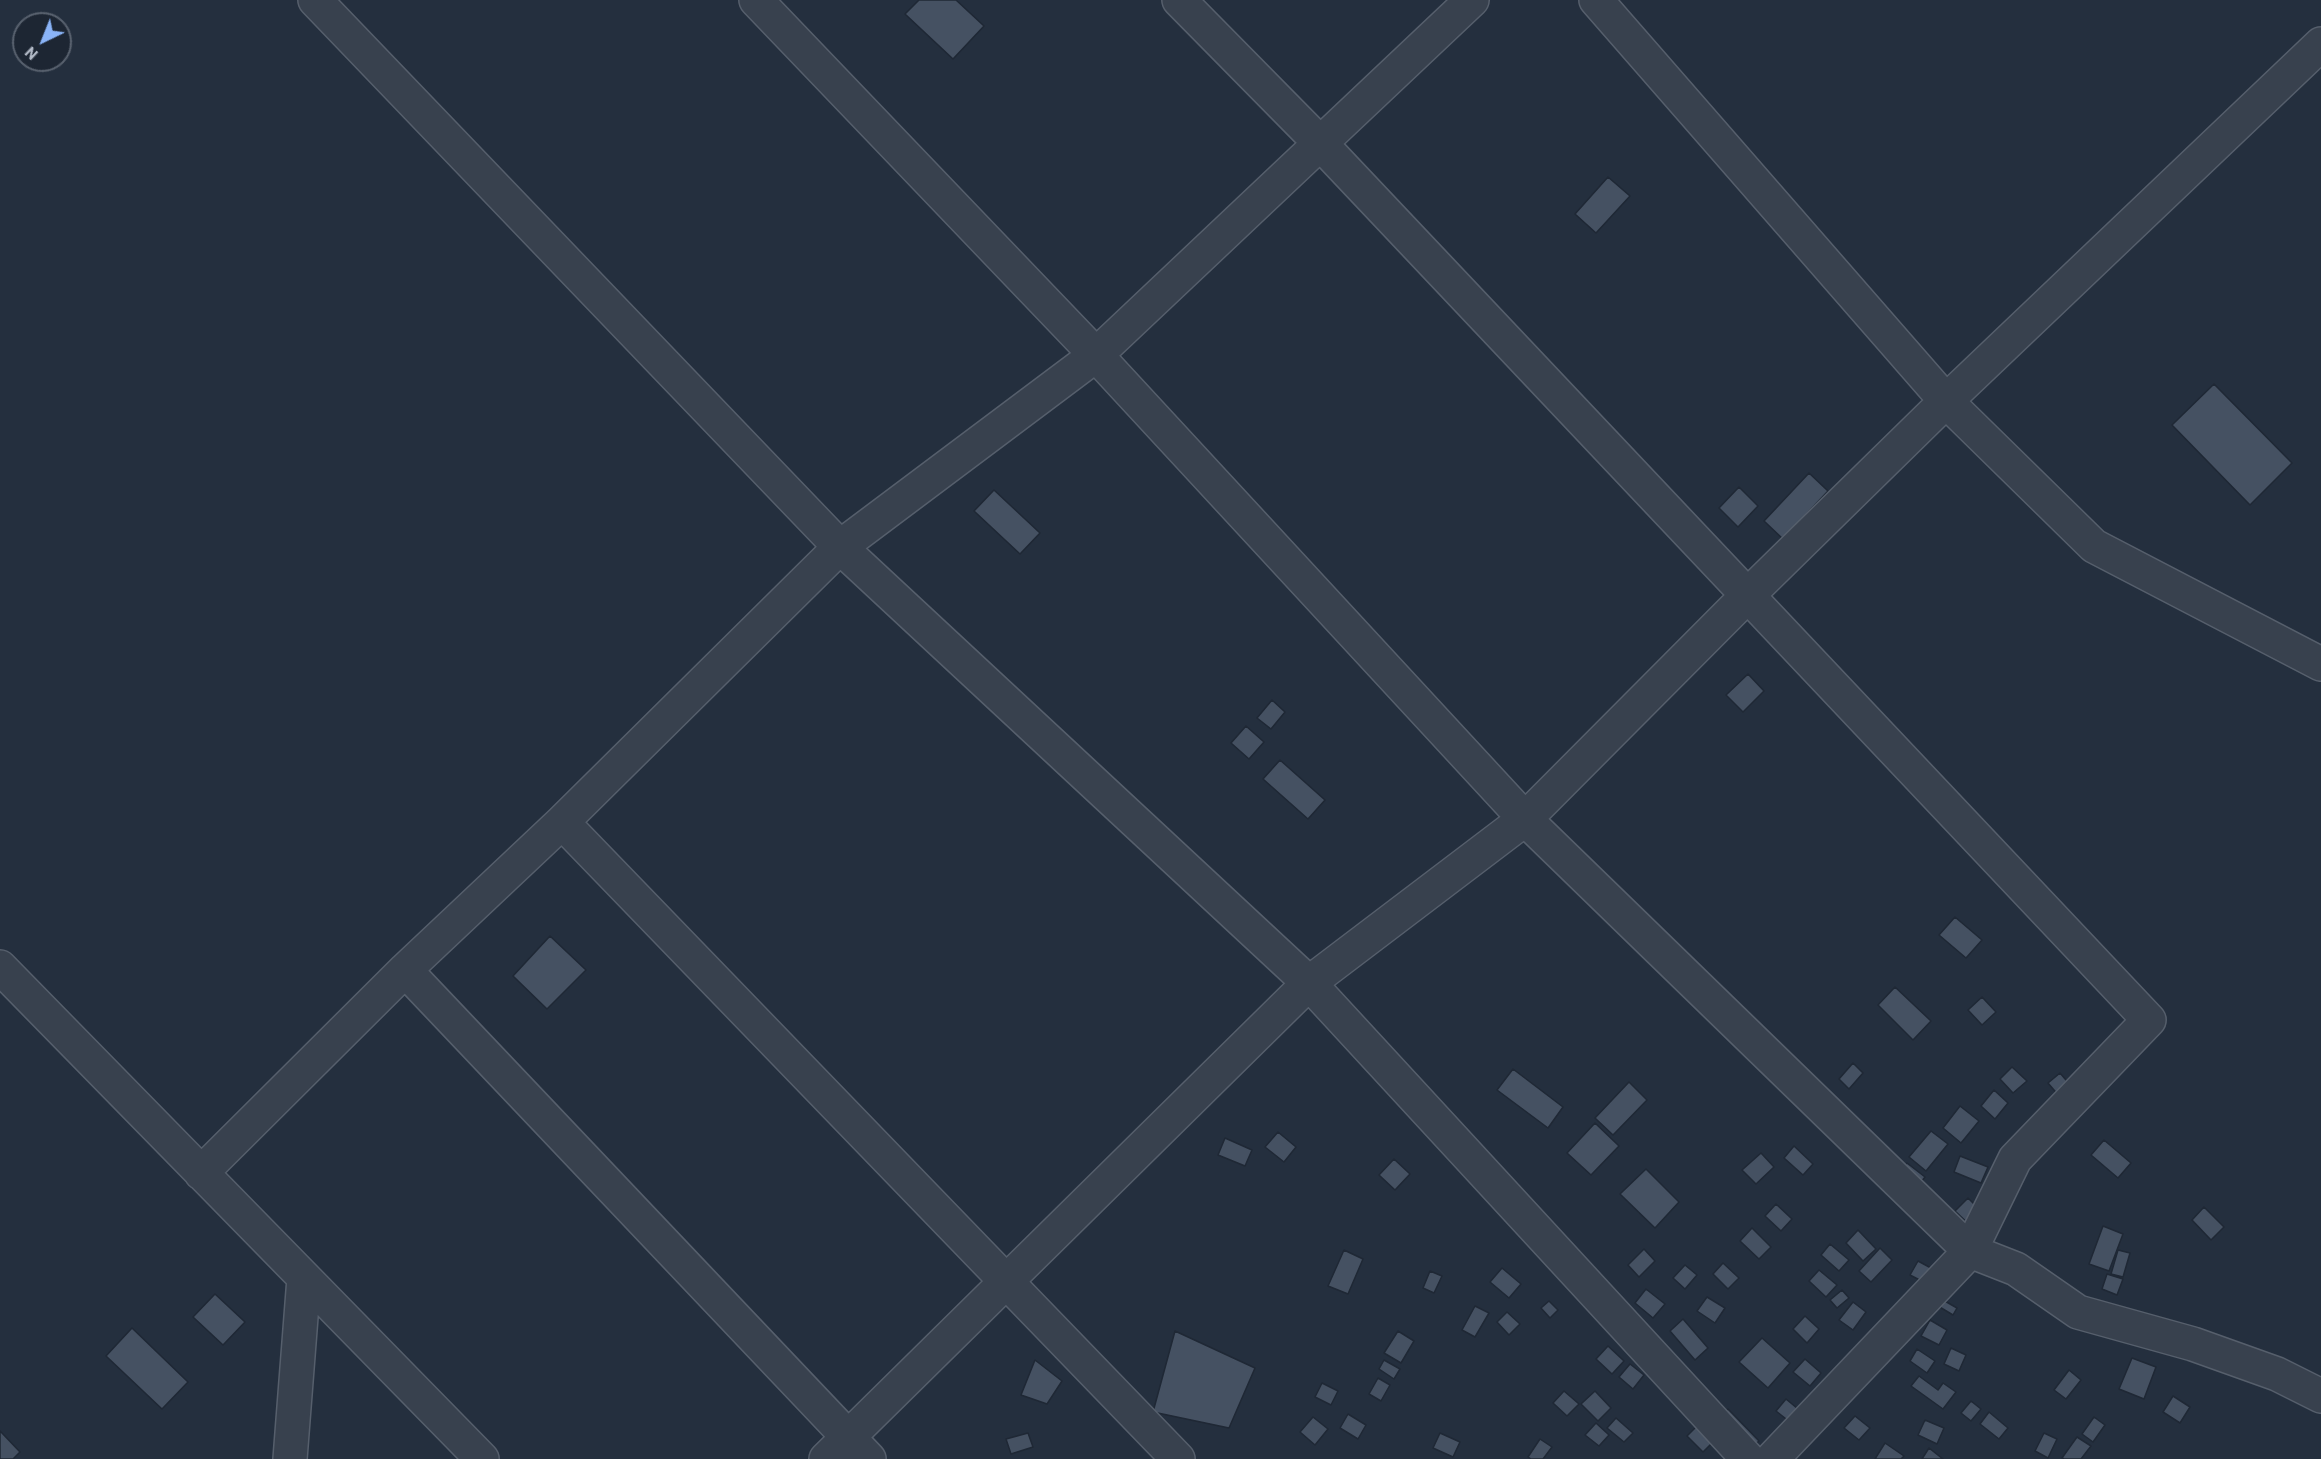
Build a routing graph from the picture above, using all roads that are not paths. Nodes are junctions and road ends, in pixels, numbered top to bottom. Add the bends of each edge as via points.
1 (315, 0) edge
2 (756, 0) edge
3 (1179, 0) edge
4 (1472, 0) edge
5 (1596, 0) edge
6 (2321, 44) edge
7 (1321, 144) junction
8 (1096, 355) junction
9 (1946, 401) junction
10 (840, 547) junction
11 (1749, 594) junction
12 (2321, 664) edge
13 (1525, 819) junction
14 (562, 822) junction
15 (0, 967) edge
16 (405, 970) junction
17 (1309, 983) junction
18 (201, 1173) junction
19 (1970, 1251) junction
20 (304, 1278) junction
21 (1006, 1281) junction
22 (2321, 1396) edge
23 (848, 1452) edge
24 (290, 1459) edge
25 (482, 1459) edge
26 (1178, 1459) edge
27 (1748, 1459) edge
28 (1772, 1459) edge

1 - 10 street
2 - 8 street
3 - 7 street
4 - 7 street
5 - 9 street
6 - 9 street
7 - 8 street
7 - 11 street
8 - 10 street
8 - 13 street
9 - 11 street
9 - 12 street via 2094,546
10 - 14 street
10 - 17 street
11 - 13 street
11 - 19 street via 2149,1020 2015,1159
13 - 17 street
13 - 19 street
14 - 16 street
14 - 21 street
15 - 18 street
16 - 18 street
16 - 23 street
17 - 21 street
17 - 27 street
18 - 20 street
19 - 22 street via 2016,1269 2078,1312 2193,1344 2277,1374
19 - 28 street
20 - 24 street
20 - 25 street
21 - 23 street
21 - 26 street

